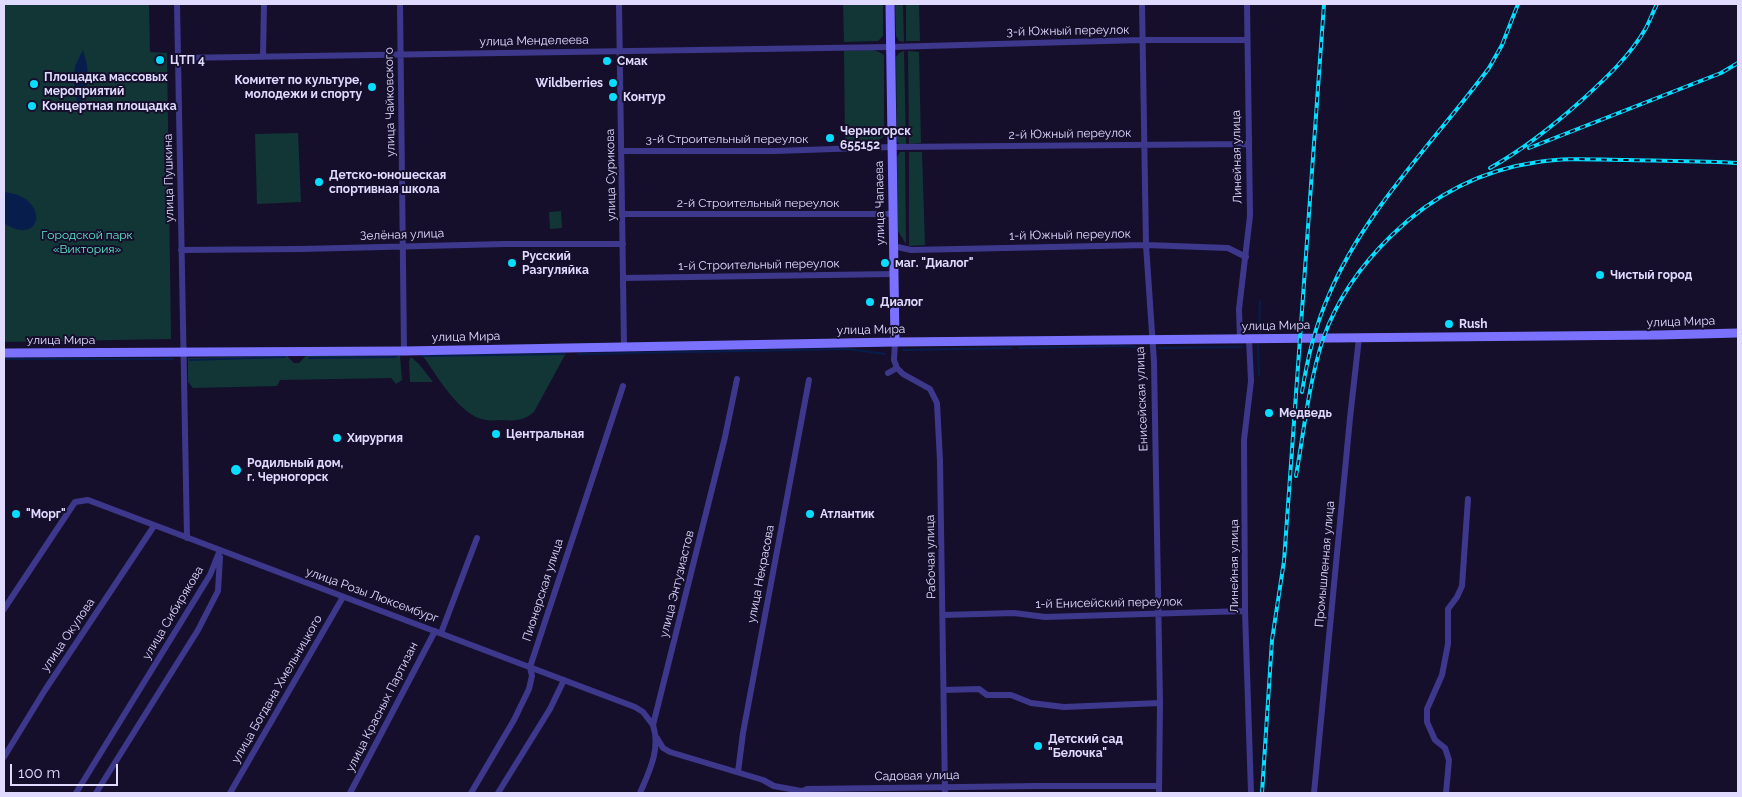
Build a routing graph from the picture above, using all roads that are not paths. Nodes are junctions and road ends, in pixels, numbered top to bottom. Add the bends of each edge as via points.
1 (177, 4) edge
2 (264, 4) edge
3 (400, 4) edge
4 (620, 4) edge
5 (890, 4) edge
6 (1142, 4) edge
7 (1247, 4) edge
8 (1141, 40) junction
9 (1247, 40) junction
10 (890, 46) junction
11 (620, 51) junction
12 (400, 54) junction
13 (263, 56) junction
14 (178, 58) junction
15 (1248, 144) junction
16 (1144, 145) junction
17 (892, 147) junction
18 (622, 150) junction
19 (623, 214) junction
20 (893, 214) junction
21 (623, 244) junction
22 (1146, 245) junction
23 (893, 246) junction
24 (403, 247) junction
25 (181, 250) junction
26 (1246, 256) junction
27 (894, 274) junction
28 (624, 278) junction
29 (1738, 333) edge
30 (1359, 338) junction
31 (1244, 339) junction
32 (1152, 341) junction
33 (895, 342) junction
34 (624, 347) junction
35 (404, 351) junction
36 (4, 353) edge
37 (183, 353) junction
38 (897, 368) junction
39 (888, 373) dead end
40 (737, 379) dead end
41 (809, 380) dead end
42 (623, 386) dead end
43 (1468, 499) dead end
44 (154, 526) junction
45 (188, 538) junction
46 (477, 538) dead end
47 (220, 550) junction
48 (343, 596) junction
49 (4, 608) edge
50 (1245, 611) junction
51 (1157, 614) junction
52 (943, 615) junction
53 (438, 632) junction
54 (530, 667) junction
55 (564, 680) junction
56 (944, 690) junction
57 (1160, 703) junction
58 (653, 725) junction
59 (657, 738) junction
60 (4, 757) edge
61 (738, 772) junction
62 (774, 786) junction
63 (1038, 786) junction
64 (945, 790) edge
65 (1158, 790) edge
66 (800, 792) edge
67 (76, 793) edge
68 (96, 793) edge
69 (230, 793) edge
70 (350, 793) edge
71 (471, 793) edge
72 (498, 793) edge
73 (640, 793) edge
74 (779, 793) edge
75 (1038, 793) edge
76 (1251, 793) edge
77 (1314, 793) edge
78 (1446, 793) edge

1 - 14 street, улица Пушкина
2 - 13 street
3 - 12 street, улица Чайковского
4 - 11 street, улица Сурикова
5 - 10 main road, улица Чапаева
6 - 8 street, Енисейская улица
7 - 9 street, Линейная улица
8 - 9 street, 3-й Южный переулок
8 - 10 street, 3-й Южный переулок
8 - 16 street, Енисейская улица
9 - 15 street, Линейная улица
10 - 11 street, улица Менделеева
10 - 17 main road, улица Чапаева
11 - 12 street, улица Менделеева
11 - 18 street, улица Сурикова
12 - 13 street, улица Менделеева
12 - 24 street, улица Чайковского
13 - 14 street, улица Менделеева
14 - 25 street, улица Пушкина
15 - 16 street, 2-й Южный переулок
15 - 26 street, Линейная улица via 1250,216
16 - 17 street, 2-й Южный переулок
16 - 22 street, Енисейская улица
17 - 18 street, 3-й Строительный переулок via 775,151
17 - 20 main road, улица Чапаева
18 - 19 street, улица Сурикова
19 - 20 street, 2-й Строительный переулок
19 - 21 street, улица Сурикова
20 - 23 main road, улица Чапаева
21 - 24 street, Зелёная улица
21 - 28 street, улица Сурикова
22 - 23 street, 1-й Южный переулок via 911,250
22 - 26 street, 1-й Южный переулок via 1228,248
22 - 32 street, Енисейская улица
23 - 27 main road, улица Чапаева
24 - 25 street, Зелёная улица
24 - 35 street, улица Чайковского
25 - 37 street, улица Пушкина
26 - 31 street, Линейная улица via 1240,309
27 - 28 street, 1-й Строительный переулок
27 - 33 main road, улица Чапаева
28 - 34 street, улица Сурикова
29 - 30 main road, улица Мира
30 - 31 main road, улица Мира
30 - 77 street, Промышленная улица
31 - 32 main road, улица Мира
31 - 50 street, Линейная улица via 1251,381 1244,440
32 - 33 main road, улица Мира
32 - 51 street, Енисейская улица
33 - 34 main road, улица Мира
33 - 38 street
34 - 35 main road, улица Мира
35 - 37 main road, улица Мира
36 - 37 main road, улица Мира
37 - 45 street, улица Пушкина
38 - 39 street
38 - 52 street, Рабочая улица via 930,389 937,403
40 - 58 street, улица Энтузиастов
41 - 61 street, улица Некрасова
42 - 54 street, Пионерская улица
43 - 78 street via 1462,586 1448,609 1448,644 1442,675 1427,709 1427,722 1435,740 1445,748 1448,760
44 - 45 street, улица Розы Люксембург
44 - 49 street, улица Розы Люксембург via 88,500 75,502
44 - 60 street, улица Окулова
45 - 47 street, улица Розы Люксембург
46 - 53 street, улица Красных Партизан
47 - 48 street, улица Розы Люксембург
47 - 67 street, улица Сибирякова via 210,575
47 - 68 street, улица Сибирякова via 218,591 198,630
48 - 53 street, улица Розы Люксембург
48 - 69 street, улица Богдана Хмельницкого
50 - 51 street, 1-й Енисейский переулок
50 - 76 street, Линейная улица
51 - 52 street, 1-й Енисейский переулок
51 - 57 street, Енисейская улица
52 - 56 street, Рабочая улица
53 - 54 street, улица Розы Люксембург
53 - 70 street, улица Красных Партизан
54 - 55 street, улица Розы Люксембург
54 - 71 street, Пионерская улица via 529,689
55 - 58 street, улица Розы Люксембург via 635,707
55 - 72 street via 550,709
56 - 57 street via 979,689 987,695 1011,695 1031,703 1064,708
56 - 64 street, Рабочая улица
57 - 65 street, Енисейская улица
58 - 59 street
59 - 61 street via 670,752
59 - 73 street via 650,770
61 - 62 street
62 - 66 street
62 - 74 street
63 - 64 street, Садовая улица
63 - 65 street, Садовая улица
63 - 75 street
64 - 66 street, Садовая улица via 937,787 807,789

